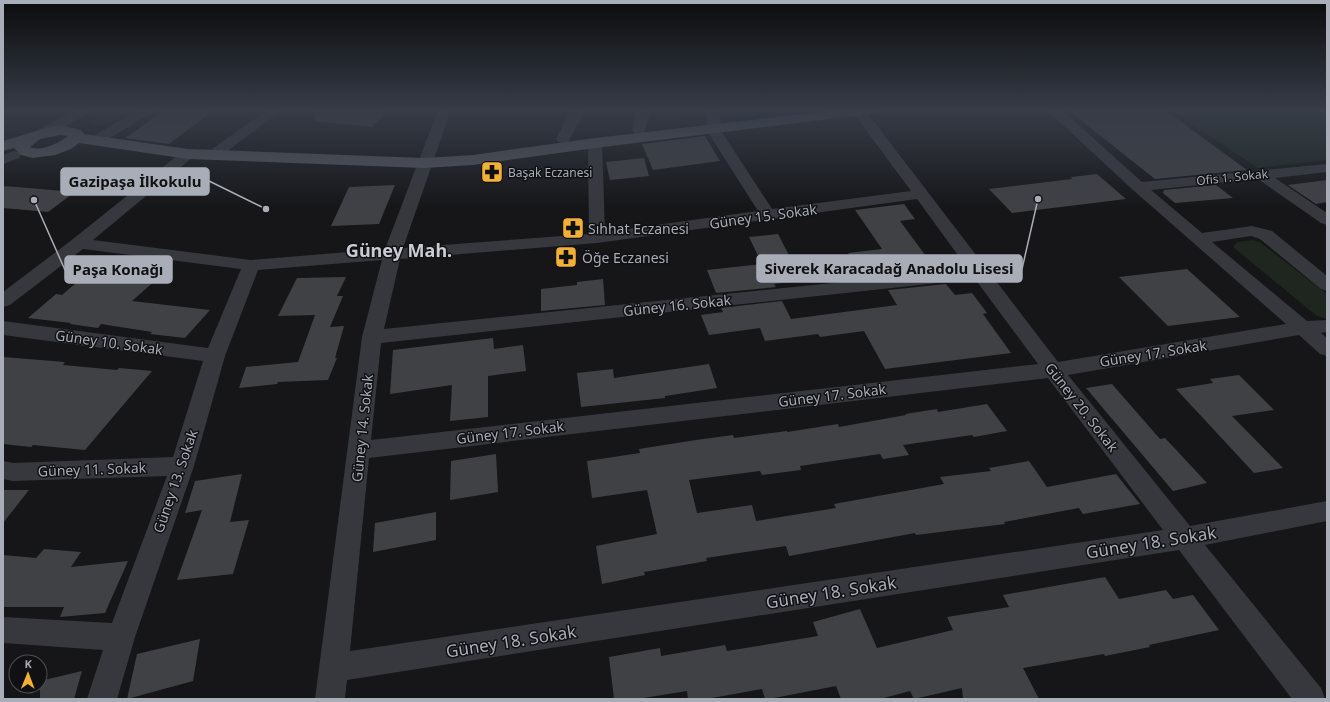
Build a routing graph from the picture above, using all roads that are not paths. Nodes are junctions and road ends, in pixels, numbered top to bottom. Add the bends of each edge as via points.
1 (26, 143) edge
2 (69, 143) edge
3 (109, 143) edge
4 (230, 143) edge
5 (432, 143) edge
6 (532, 143) edge
7 (595, 143) joint
8 (727, 143) edge
9 (886, 143) edge
10 (1090, 143) edge
11 (166, 150) junction
12 (53, 151) junction
13 (10, 154) edge
14 (188, 154) junction
15 (213, 155) junction
16 (424, 163) junction
17 (1327, 168) edge
18 (1260, 174) junction
19 (1138, 187) junction
20 (921, 194) junction
21 (768, 215) junction
22 (1327, 220) edge
23 (597, 238) junction
24 (1197, 239) junction
25 (79, 243) junction
26 (392, 254) junction
27 (251, 265) junction
28 (981, 273) junction
29 (1327, 285) edge
30 (7, 295) edge
31 (1327, 326) edge
32 (3, 328) edge
33 (1303, 328) junction
34 (372, 337) junction
35 (1327, 349) edge
36 (215, 356) junction
37 (1053, 370) junction
38 (360, 450) junction
39 (182, 466) junction
40 (3, 470) edge
41 (1327, 510) edge
42 (1186, 538) junction
43 (3, 630) edge
44 (121, 637) junction
45 (334, 668) junction
46 (102, 699) edge
47 (330, 699) edge
48 (1310, 699) edge

1 - 13 main road via 22,148 24,151
2 - 12 main road
3 - 11 main road
4 - 15 street
5 - 16 street, Güney 14. Sokak
6 - 16 main road via 471,150
7 - 16 main road via 473,160
7 - 23 street
8 - 21 street
9 - 20 street, Güney 20. Sokak
10 - 19 street
11 - 12 main road
11 - 14 main road
12 - 13 main road
14 - 15 main road
14 - 25 street
15 - 16 main road
16 - 26 street, Güney 14. Sokak
17 - 18 street, Ofis 1. Sokak
18 - 19 street, Ofis 1. Sokak
18 - 22 street
19 - 24 street
20 - 21 street, Güney 15. Sokak
20 - 28 street, Güney 20. Sokak
21 - 23 street, Güney 15. Sokak
23 - 26 street, Güney 15. Sokak
24 - 29 street via 1252,231 1266,235
24 - 33 street
25 - 27 street, Güney 15. Sokak
25 - 30 street
26 - 27 street, Güney 15. Sokak
26 - 34 street, Güney 14. Sokak
27 - 36 street, Güney 13. Sokak
28 - 34 street, Güney 16. Sokak
28 - 37 street, Güney 20. Sokak
31 - 33 street, Güney 17. Sokak
32 - 36 street, Güney 10. Sokak
33 - 35 street
33 - 37 street, Güney 17. Sokak
34 - 38 street, Güney 14. Sokak
36 - 39 street, Güney 13. Sokak
37 - 38 street, Güney 17. Sokak
37 - 42 street, Güney 20. Sokak
38 - 45 street, Güney 14. Sokak
39 - 40 street, Güney 11. Sokak via 13,472
39 - 44 street, Güney 13. Sokak
41 - 42 street, Güney 18. Sokak
42 - 45 street, Güney 18. Sokak
42 - 48 street, Güney 20. Sokak
43 - 44 street
44 - 46 street, Güney 13. Sokak
45 - 47 street, Güney 14. Sokak

